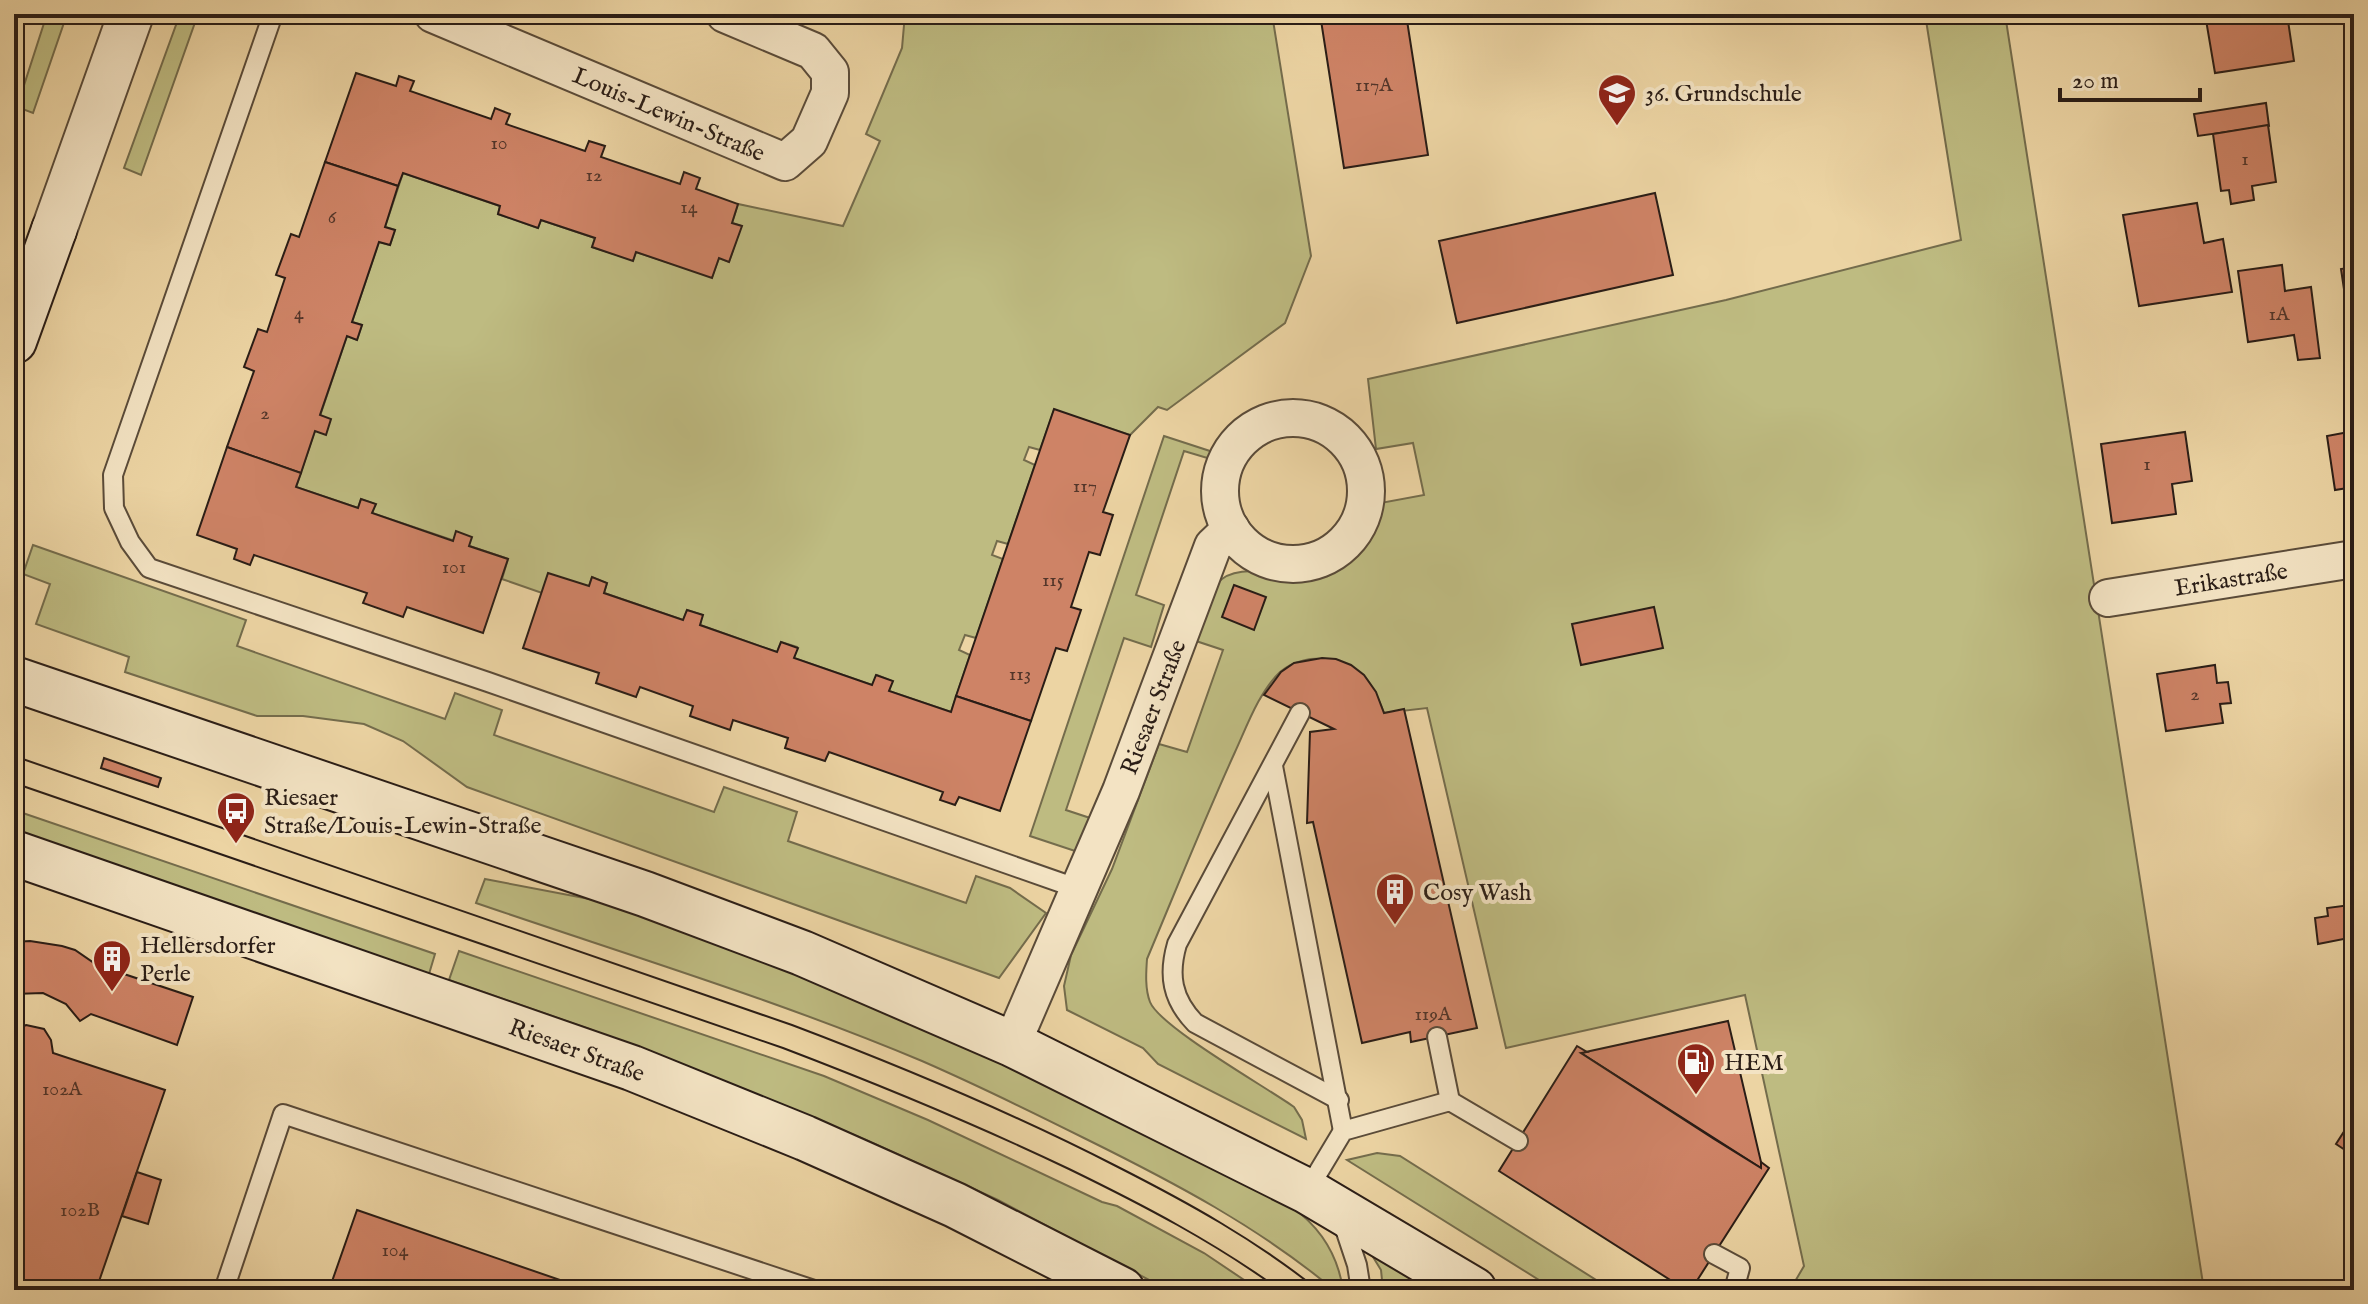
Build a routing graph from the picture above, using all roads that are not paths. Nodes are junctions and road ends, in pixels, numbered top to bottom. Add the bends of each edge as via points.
1 (131, 14) edge
2 (273, 14) edge
3 (433, 14) edge
4 (725, 14) edge
5 (14, 341) edge
6 (1231, 529) junction
7 (2354, 559) edge
8 (2108, 598) dead end
9 (14, 679) edge
10 (1300, 713) dead end
11 (1273, 766) junction
12 (14, 853) edge
13 (1079, 889) junction
14 (1437, 1037) dead end
15 (1012, 1044) junction
16 (1339, 1100) junction
17 (1450, 1101) junction
18 (1343, 1131) junction
19 (1518, 1141) dead end
20 (1322, 1200) junction
21 (1714, 1254) dead end
22 (224, 1290) edge
23 (814, 1290) edge
24 (1122, 1290) edge
25 (1361, 1290) edge
26 (1474, 1290) edge
27 (1734, 1290) edge

1 - 5 main road
2 - 13 lane via 113,475 114,508 149,568
3 - 4 street, Louis-Lewin-Straße via 785,162 809,141 830,93 830,72 813,51
6 - 6 street via 1263,557 1284,563 1327,555 1357,525 1365,504 1366,483 1349,443 1312,420 1269,422 1250,432 1234,446 1224,466 1222,509
6 - 13 street, Riesaer Straße via 1213,546
7 - 8 street, Erikastraße
9 - 15 main road via 645,894 802,953
10 - 11 lane
11 - 16 lane
11 - 16 lane via 1177,944 1171,978 1183,1011 1195,1023
12 - 24 main road, Riesaer Straße via 632,1068 955,1205
13 - 15 street, Riesaer Straße
14 - 17 lane
15 - 20 main road
16 - 18 lane
17 - 18 lane
17 - 19 lane
18 - 20 lane
20 - 25 lane via 1357,1265
20 - 26 main road
21 - 27 lane via 1740,1268
22 - 23 lane via 283,1114

